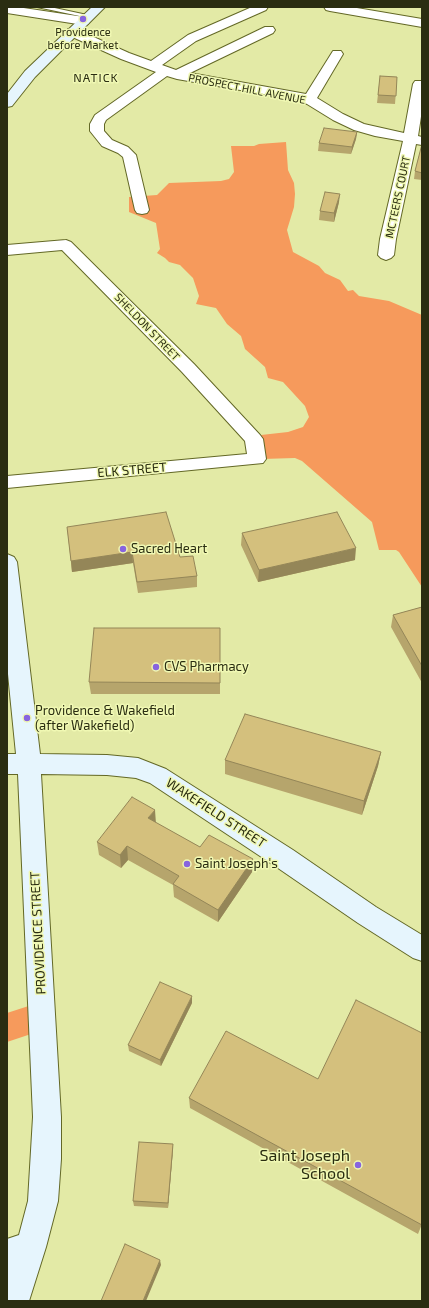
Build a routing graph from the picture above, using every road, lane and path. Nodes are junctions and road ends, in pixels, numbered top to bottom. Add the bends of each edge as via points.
1 (40, 7) edge
2 (99, 7) edge
3 (262, 7) edge
4 (330, 7) edge
5 (7, 9) edge
6 (86, 19) junction
7 (422, 23) edge
8 (269, 30) dead end
9 (72, 32) junction
10 (337, 54) dead end
11 (165, 70) junction
12 (420, 84) dead end
13 (309, 100) junction
14 (7, 103) edge
15 (416, 140) edge
16 (142, 210) dead end
17 (7, 250) edge
18 (386, 255) dead end
19 (257, 459) joint
20 (7, 482) edge
21 (7, 562) edge
22 (18, 764) edge
23 (422, 949) edge
24 (19, 1250) edge
25 (13, 1301) edge

1 - 6 lane
2 - 6 main road
3 - 11 street via 192,38
4 - 7 street
5 - 6 street
6 - 9 main road
8 - 11 street
9 - 11 street, PROSPECT HILL AVENUE
9 - 14 main road via 30,74
10 - 13 street
11 - 13 street, PROSPECT HILL AVENUE
11 - 16 street via 100,118 97,124 97,131 107,143 129,155
12 - 15 street, MCTEERS COURT
13 - 15 street, PROSPECT HILL AVENUE via 359,127
15 - 18 street, MCTEERS COURT via 388,239
17 - 19 street, SHELDON STREET via 66,245 188,368 254,439
19 - 20 street, ELK STREET
21 - 22 main road, PROVIDENCE STREET
22 - 23 main road, WAKEFIELD STREET via 107,765 138,768 158,776
22 - 24 main road, PROVIDENCE STREET via 47,1117 43,1201
24 - 25 main road, PROVIDENCE STREET

